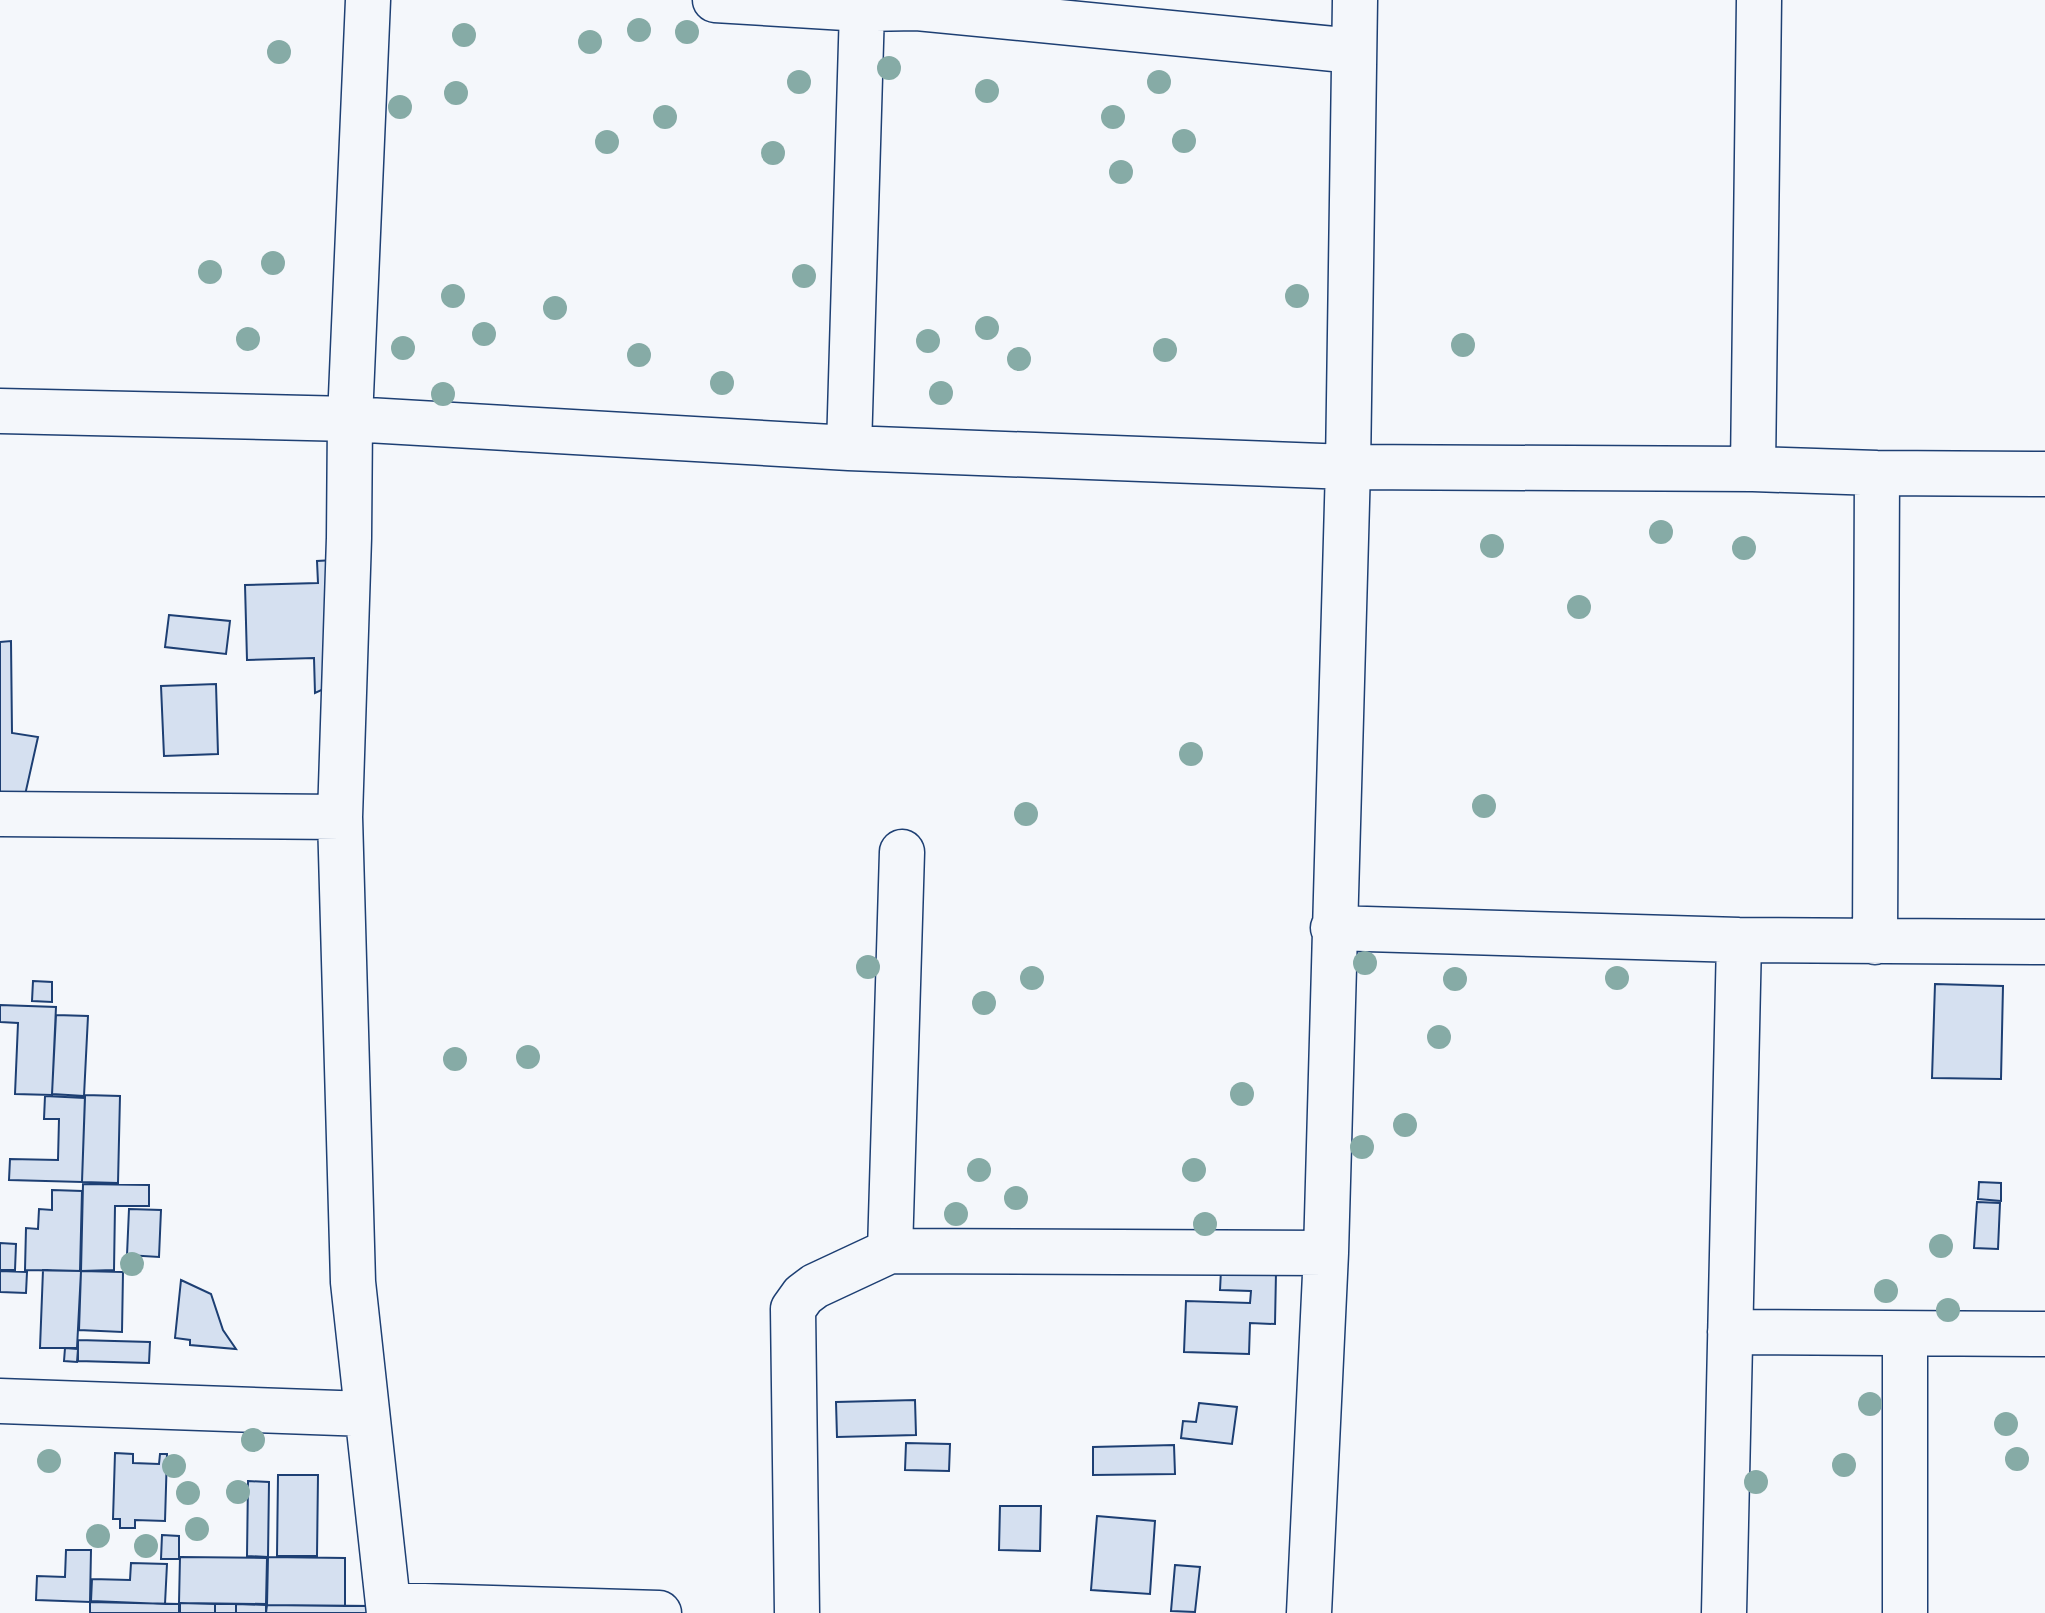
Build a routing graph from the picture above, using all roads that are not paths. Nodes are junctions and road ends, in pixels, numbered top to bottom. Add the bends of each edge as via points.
1 (368, 0) edge
2 (715, 0) edge
3 (1355, 0) edge
4 (1759, 0) edge
5 (917, 4) edge
6 (862, 9) junction
7 (1354, 51) junction
8 (0, 411) edge
9 (350, 419) junction
10 (849, 448) junction
11 (1348, 467) junction
12 (1753, 469) junction
13 (1877, 473) junction
14 (2045, 474) edge
15 (0, 814) edge
16 (340, 817) junction
17 (902, 852) dead end
18 (1333, 928) junction
19 (1739, 940) junction
20 (1875, 942) junction
21 (2045, 942) edge
22 (890, 1251) junction
23 (1326, 1253) junction
24 (1730, 1332) junction
25 (1905, 1334) junction
26 (2045, 1334) edge
27 (0, 1401) edge
28 (367, 1414) junction
29 (390, 1609) edge
30 (659, 1613) edge
31 (797, 1613) edge
32 (1309, 1613) edge
33 (1724, 1613) edge
34 (1905, 1613) edge

1 - 9 street
2 - 6 street
3 - 7 street
4 - 12 street
5 - 6 street
5 - 7 street
6 - 10 street
7 - 11 street
8 - 9 street
9 - 10 street
9 - 16 street
10 - 11 street
11 - 12 street
11 - 18 street
12 - 13 street
13 - 14 street
13 - 20 street
15 - 16 street
16 - 28 street via 353,1282
17 - 22 street
18 - 19 street
18 - 23 street
19 - 20 street
19 - 24 street
20 - 21 street
22 - 23 street
22 - 31 street via 815,1286 793,1309
23 - 32 street
24 - 25 street
24 - 33 street
25 - 26 street
25 - 34 street
27 - 28 street
28 - 29 street
29 - 30 street

